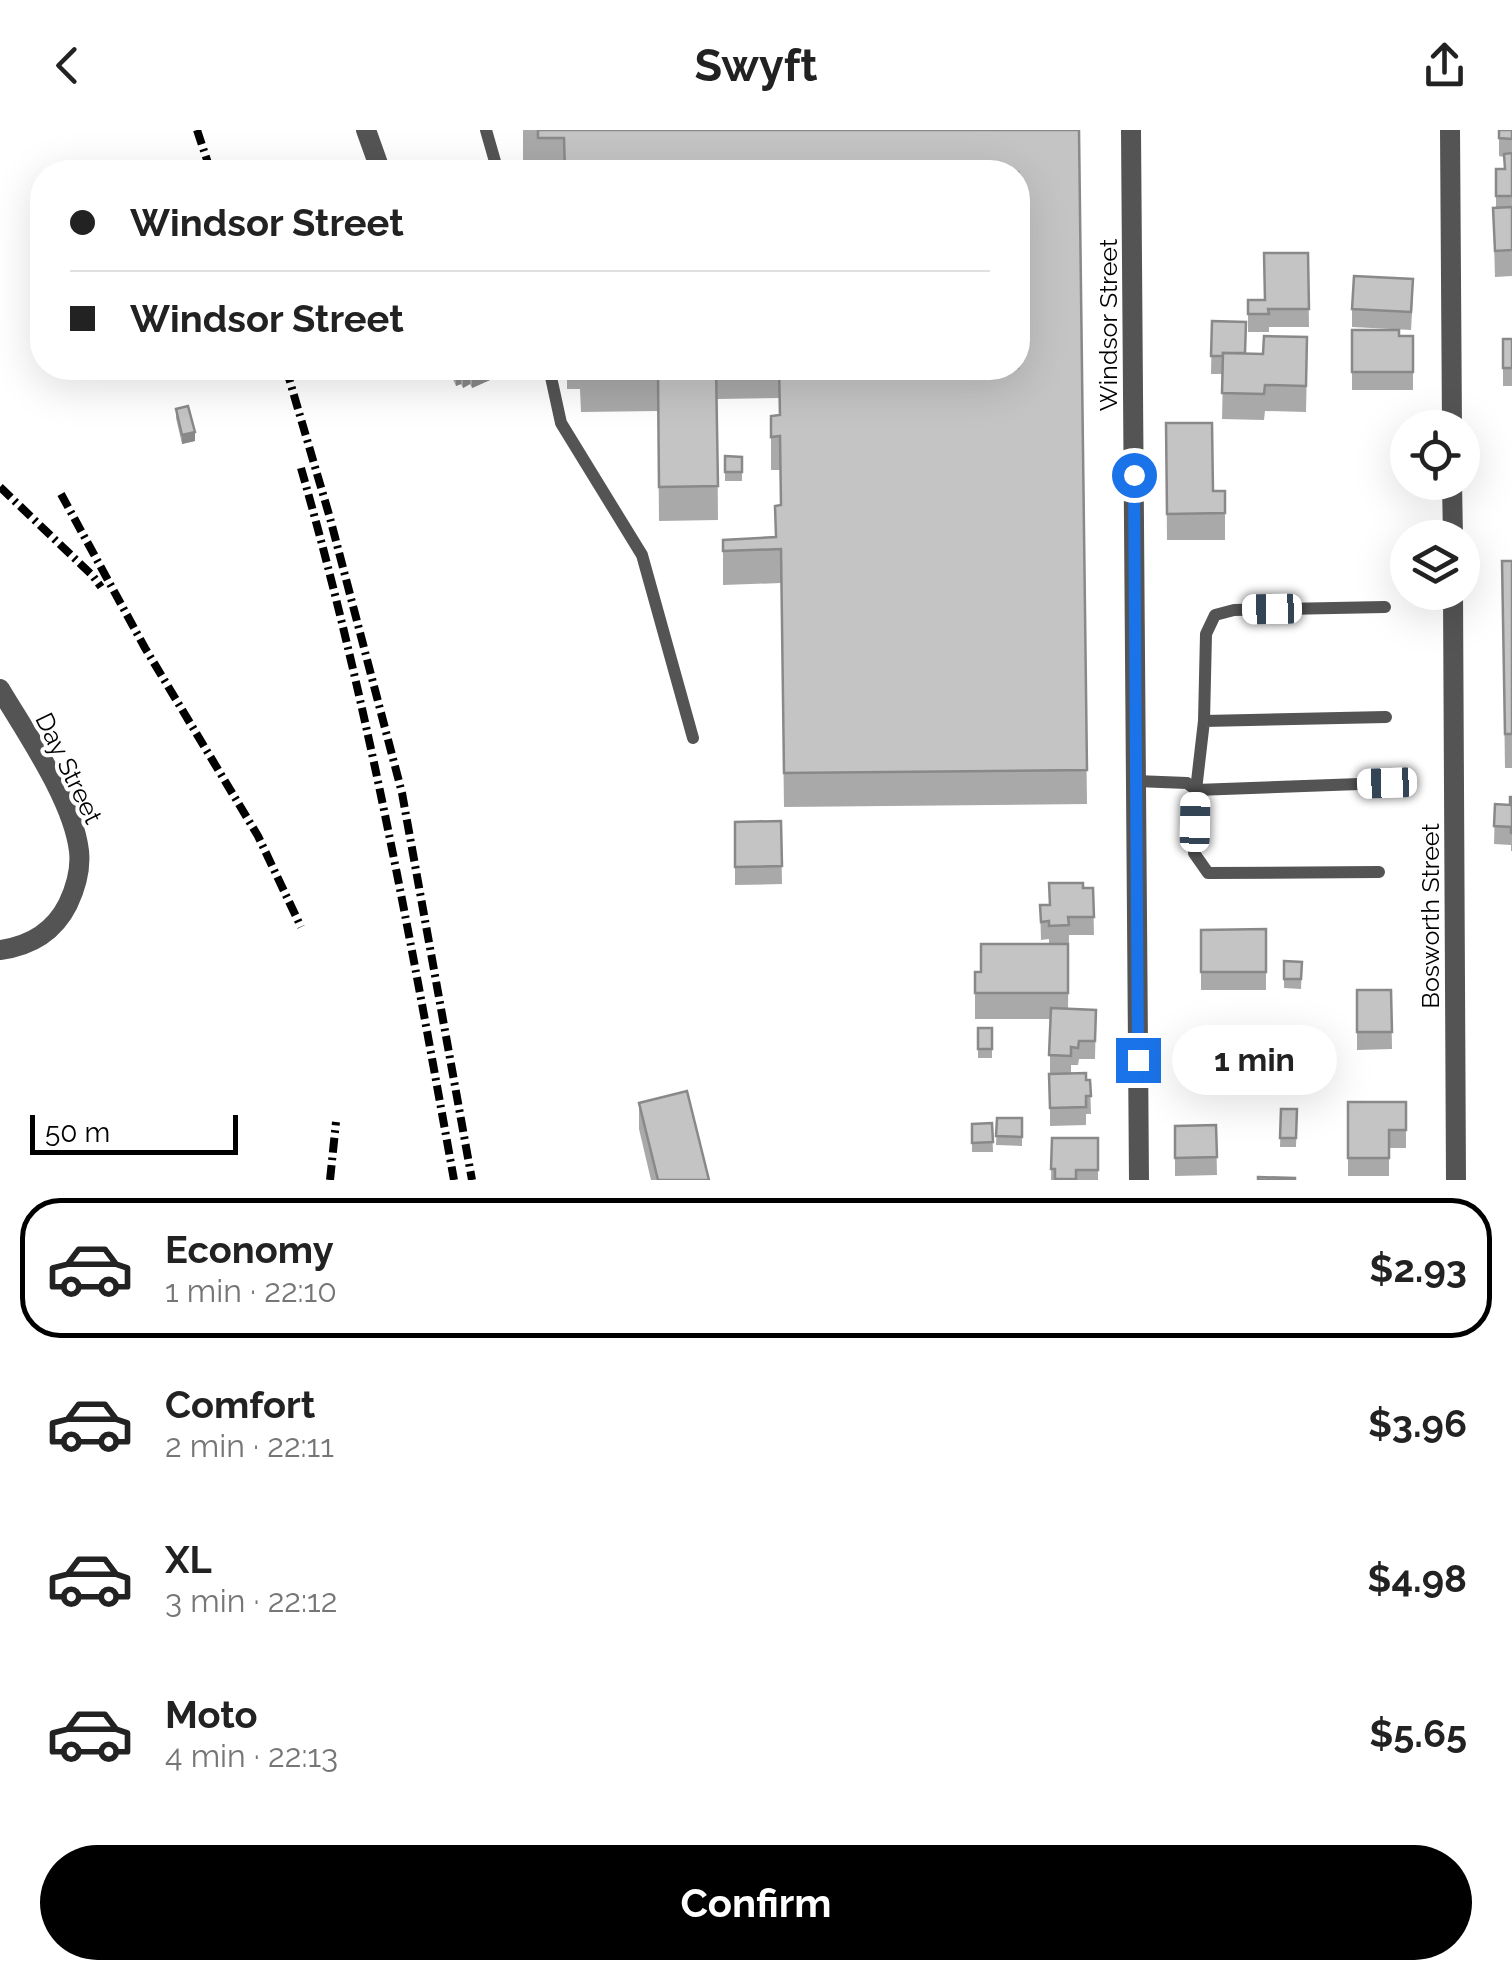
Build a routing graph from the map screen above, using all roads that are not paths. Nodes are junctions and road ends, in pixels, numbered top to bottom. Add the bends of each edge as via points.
1 (366, 130) edge
2 (486, 130) edge
3 (1131, 130) edge
4 (1450, 130) edge
5 (377, 160) edge
6 (495, 160) edge
7 (551, 380) edge
8 (1452, 410) edge
9 (1385, 608) dead end
10 (1453, 610) edge
11 (0, 689) edge
12 (1386, 716) dead end
13 (1204, 721) junction
14 (693, 738) dead end
15 (1136, 781) junction
16 (1387, 783) dead end
17 (1196, 790) junction
18 (1379, 872) dead end
19 (0, 950) edge
20 (1139, 1180) edge
21 (1456, 1180) edge

1 - 5 street
2 - 6 lane
3 - 15 street, Windsor Street
4 - 8 street
7 - 14 lane via 561,423 642,556
9 - 13 lane via 1215,615 1206,634
10 - 21 street, Bosworth Street
11 - 19 street, Day Street via 56,786 79,854 76,884 55,924 35,940
12 - 13 lane
13 - 17 lane
15 - 17 lane via 1187,783
15 - 20 street, Windsor Street
16 - 17 lane
17 - 18 lane via 1194,854 1208,873

